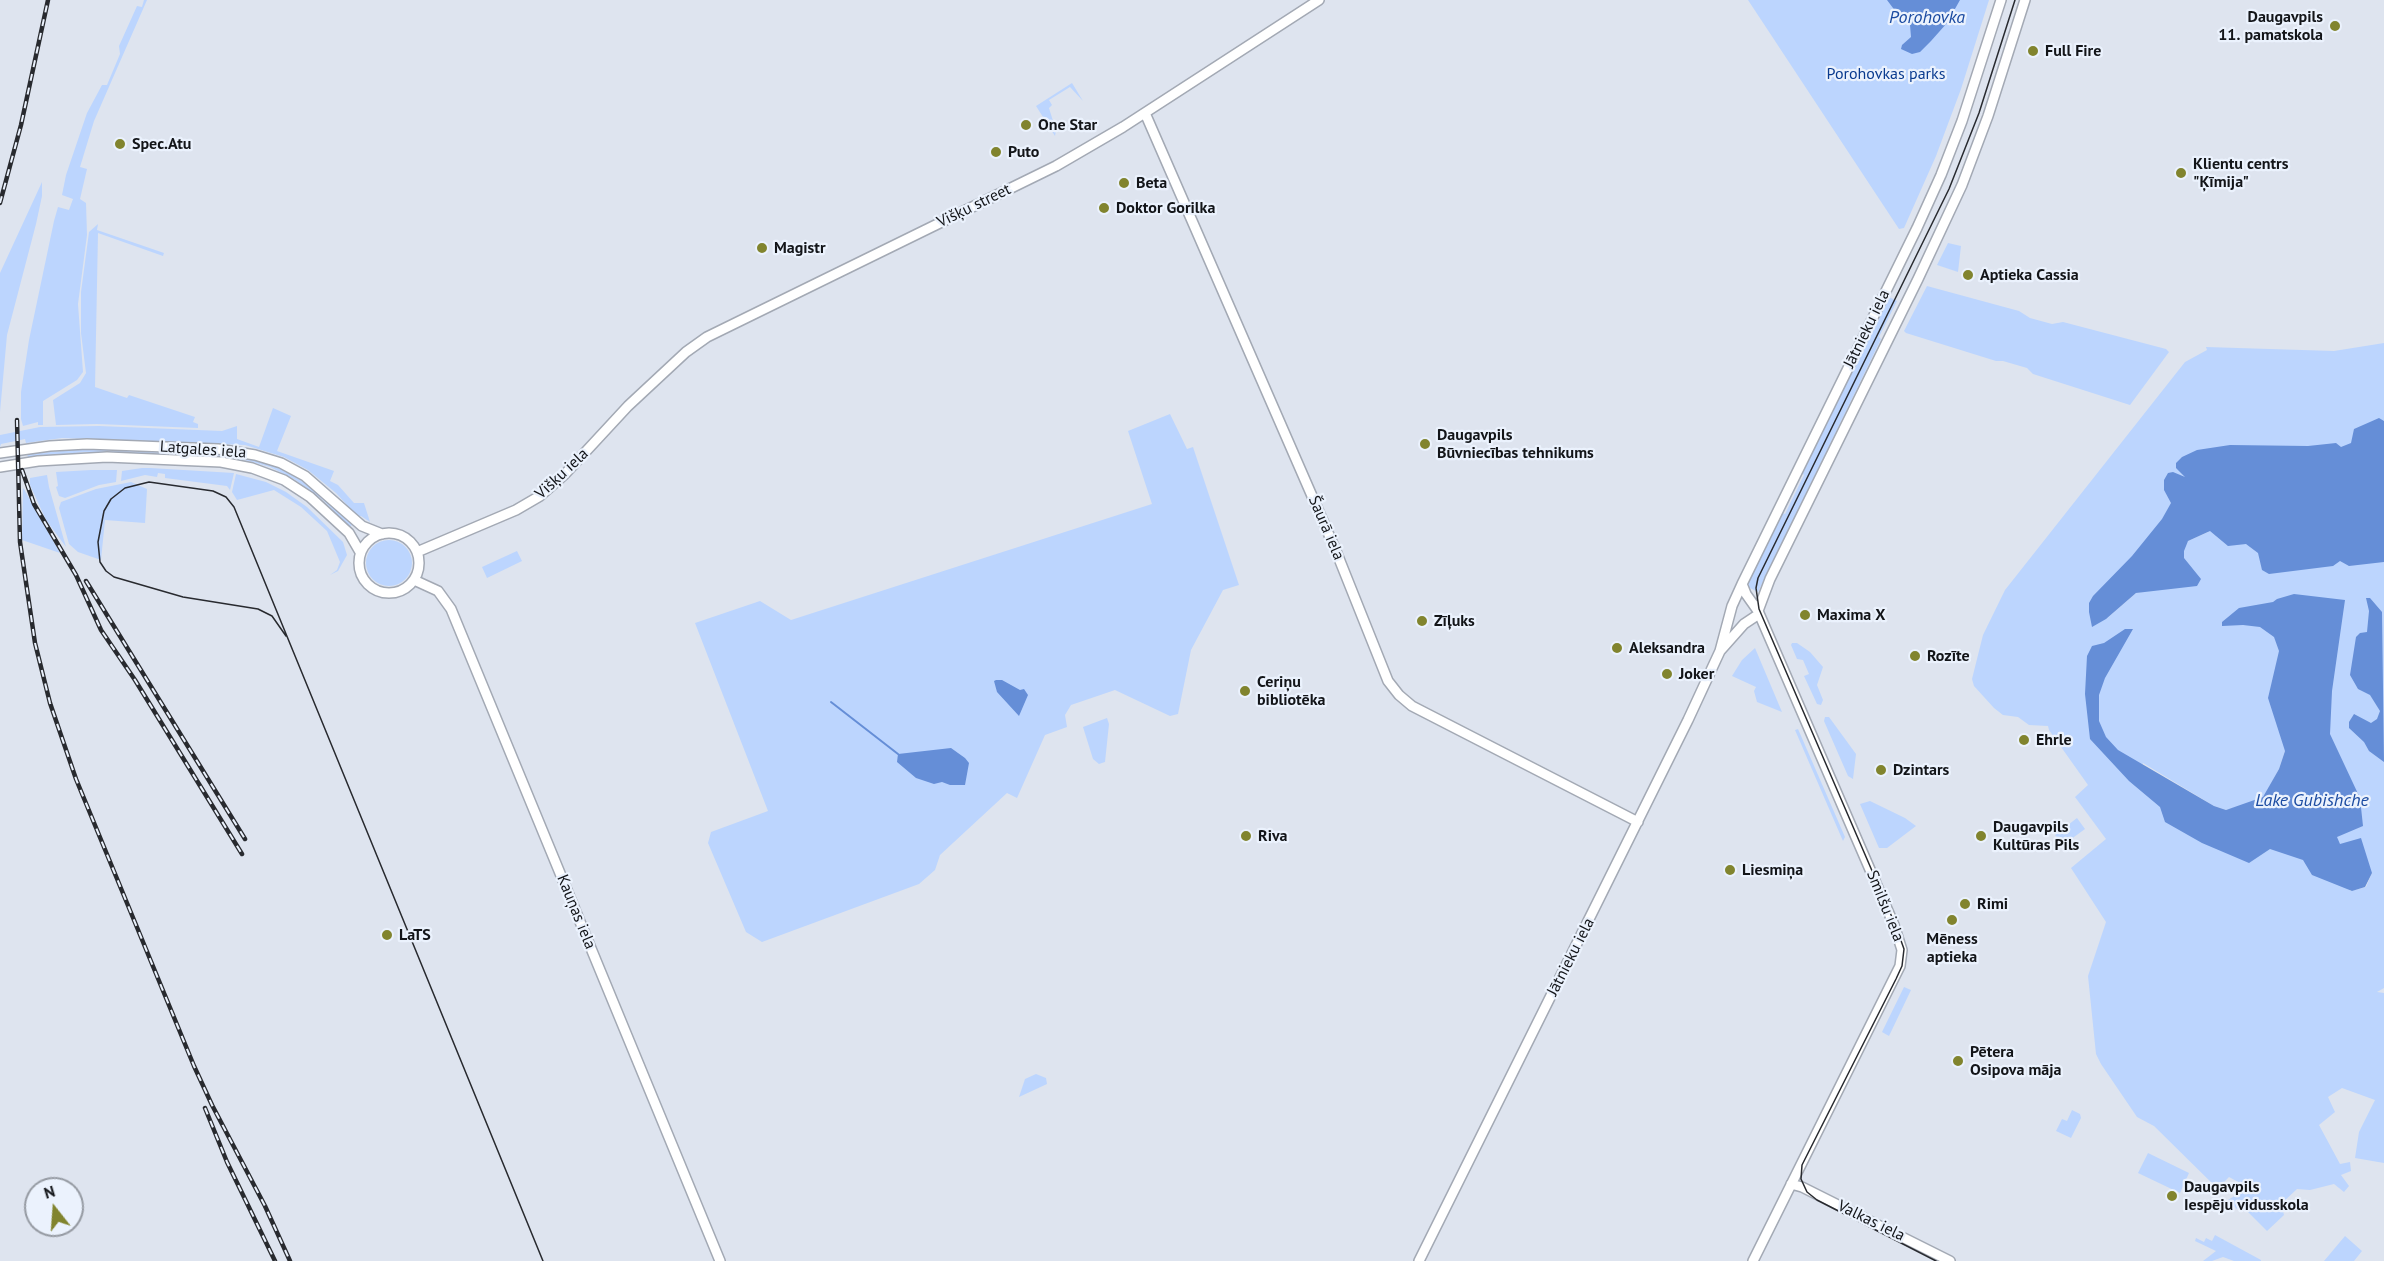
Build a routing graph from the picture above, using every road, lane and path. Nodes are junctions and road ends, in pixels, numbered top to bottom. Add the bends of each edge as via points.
1 (1319, 0) edge
2 (2001, 0) edge
3 (2025, 0) edge
4 (1145, 112) junction
5 (0, 453) edge
6 (0, 467) edge
7 (382, 534) junction
8 (360, 552) junction
9 (417, 552) junction
10 (414, 580) junction
11 (1742, 584) junction
12 (1758, 613) junction
13 (1720, 651) junction
14 (1638, 822) junction
15 (1791, 1184) junction
16 (720, 1261) edge
17 (1419, 1261) edge
18 (1753, 1261) edge
19 (1950, 1261) edge

1 - 4 street, Višķu street
2 - 11 street, Jātnieku iela via 1941,175
3 - 12 street, Jātnieku iela via 1962,185 1770,579
4 - 9 street, Višķu street via 1056,166 707,337 628,406 566,474 540,496
4 - 14 street, Šaurā iela via 1336,551 1388,681 1412,706
5 - 7 street, Latgales iela via 87,444 255,454 305,476 362,526
6 - 8 street, Latgales iela via 114,457 221,462 252,468 284,480 310,497 349,534
7 - 8 street via 368,541
7 - 9 street via 404,537
8 - 10 street via 360,574 376,591 395,593
9 - 10 street via 419,564
10 - 16 street, Kauņas iela via 438,591 451,609
11 - 12 street, Smilšu iela
11 - 13 street, Jātnieku iela
12 - 13 street, Jātnieku iela
12 - 15 street, Smilšu iela via 1902,950 1900,966
13 - 14 street, Jātnieku iela
14 - 17 street, Jātnieku iela
15 - 18 street, Smilšu iela
15 - 19 street, Valkas iela

